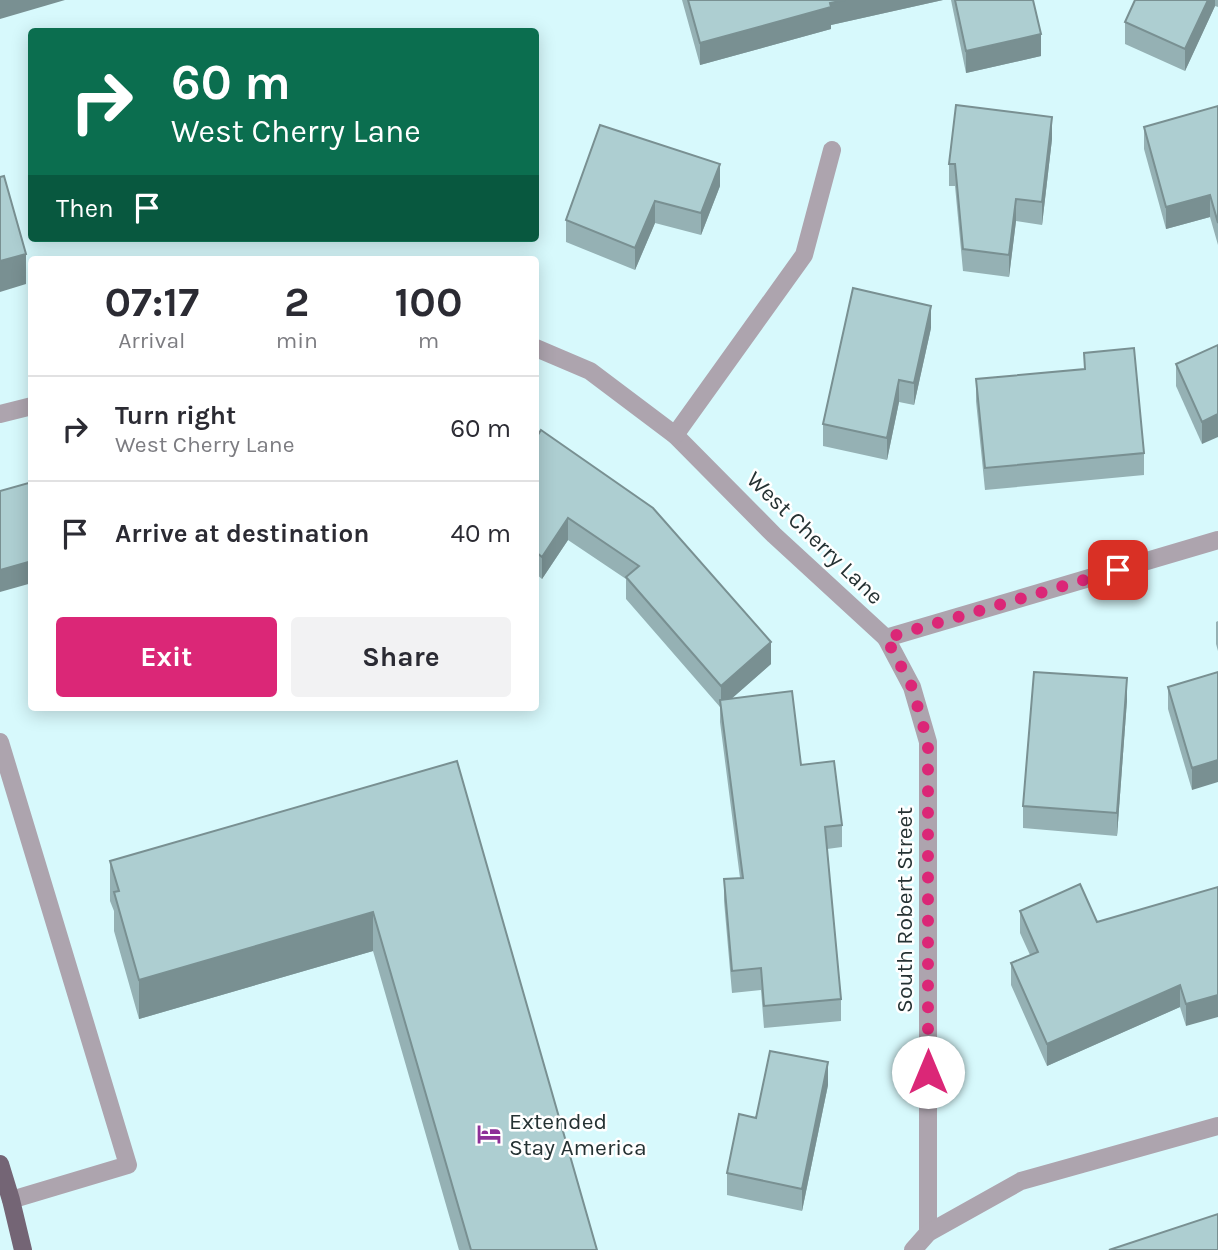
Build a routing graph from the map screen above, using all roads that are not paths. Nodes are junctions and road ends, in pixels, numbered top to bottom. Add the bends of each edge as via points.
1 (832, 150) dead end
2 (539, 349) edge
3 (28, 407) edge
4 (0, 415) edge
5 (675, 435) junction
6 (1218, 540) edge
7 (886, 638) junction
8 (0, 741) edge
9 (1218, 1126) edge
10 (0, 1164) edge
11 (11, 1200) junction
12 (928, 1233) junction
13 (23, 1250) edge
14 (913, 1250) edge

1 - 5 street via 804,255
2 - 5 street, West Cherry Lane via 590,371
3 - 4 street
5 - 7 street, West Cherry Lane
6 - 7 street, West Cherry Lane
7 - 12 street, South Robert Street via 912,687 928,743
8 - 11 street via 128,1164
9 - 12 street via 1021,1181
10 - 11 main road
11 - 13 main road
12 - 14 street

